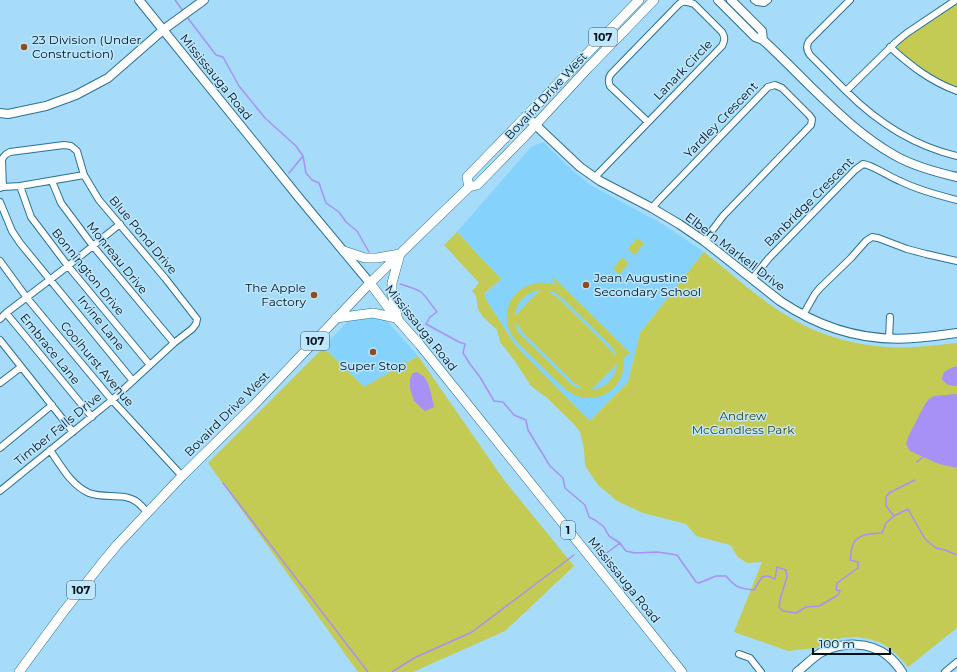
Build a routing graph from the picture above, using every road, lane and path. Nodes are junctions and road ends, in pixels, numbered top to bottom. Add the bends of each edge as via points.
1 (139, 0) edge
2 (204, 0) edge
3 (639, 0) edge
4 (718, 0) edge
5 (731, 0) edge
6 (754, 0) edge
7 (768, 0) edge
8 (850, 0) edge
9 (956, 0) edge
10 (654, 1) edge
11 (163, 30) junction
12 (763, 40) junction
13 (890, 47) junction
14 (846, 91) junction
15 (957, 91) edge
16 (0, 113) edge
17 (526, 116) junction
18 (648, 122) junction
19 (535, 124) junction
20 (957, 156) edge
21 (84, 175) junction
22 (595, 177) junction
23 (957, 177) edge
24 (52, 181) junction
25 (20, 186) junction
26 (2, 187) edge
27 (470, 187) junction
28 (957, 200) edge
29 (0, 202) edge
30 (652, 208) junction
31 (120, 224) junction
32 (704, 241) junction
33 (93, 246) junction
34 (344, 251) junction
35 (400, 254) junction
36 (0, 261) edge
37 (957, 261) edge
38 (68, 266) junction
39 (752, 279) junction
40 (51, 280) junction
41 (370, 283) junction
42 (27, 298) junction
43 (6, 313) junction
44 (803, 315) junction
45 (890, 317) dead end
46 (336, 318) junction
47 (0, 319) edge
48 (397, 319) junction
49 (957, 333) edge
50 (889, 339) junction
51 (0, 340) edge
52 (174, 343) junction
53 (150, 365) junction
54 (21, 367) junction
55 (133, 381) junction
56 (0, 383) edge
57 (112, 400) junction
58 (52, 405) junction
59 (92, 417) junction
60 (73, 432) junction
61 (0, 448) edge
62 (50, 450) junction
63 (182, 476) junction
64 (0, 481) edge
65 (2, 489) edge
66 (148, 513) junction
67 (739, 654) dead end
68 (957, 662) edge
69 (19, 672) edge
70 (682, 672) edge
71 (761, 672) edge
72 (797, 672) edge
73 (902, 672) edge
74 (945, 672) edge

1 - 11 street, Mississauga Road
2 - 11 street
3 - 17 main road, Bovaird Drive West / 107
4 - 12 street via 755,37
5 - 12 street via 762,31
6 - 7 street via 764,3
8 - 14 street via 809,41 807,47 810,55
9 - 13 street
10 - 19 main road, Bovaird Drive West / 107
11 - 16 street via 108,78 76,95 46,106 8,114
11 - 34 street, Mississauga Road / 1
12 - 23 street via 868,139 910,163
13 - 14 street
13 - 15 street via 919,71
14 - 20 street via 876,117 901,134
17 - 19 street, Elbern Markell Drive
17 - 27 main road, Bovaird Drive West / 107 via 467,177
18 - 18 street, Lanark Circle via 724,42 722,32 690,2 679,4 609,76 610,86
18 - 22 street, Lanark Circle
19 - 22 street, Elbern Markell Drive via 580,167
19 - 27 main road, Bovaird Drive West / 107 via 477,185
21 - 24 street
21 - 26 street, Blue Pond Drive via 77,151 71,146 10,152 2,160
21 - 31 street, Blue Pond Drive via 99,200
22 - 30 street, Elbern Markell Drive
24 - 25 street
24 - 33 street, Monreau Drive via 61,203
25 - 26 street
25 - 38 street, Bonnington Drive via 31,217
27 - 35 main road, Bovaird Drive West / 107
28 - 39 street, Banbridge Crescent via 911,186 868,164 863,164 768,258
29 - 40 street, Irvine Lane via 12,231
30 - 32 street, Elbern Markell Drive
30 - 32 street, Yardley Crescent via 768,87 775,85 782,88 809,115 812,119 811,125 723,216
31 - 33 street
31 - 52 street, Blue Pond Drive via 197,318 192,329
32 - 39 street, Elbern Markell Drive
33 - 38 street
33 - 52 street, Monreau Drive
34 - 35 main road via 366,258
34 - 41 street, Mississauga Road / 1
35 - 41 main road, Bovaird Drive West / 107
35 - 48 main road via 392,283
36 - 42 street, Coolhurst Avenue
37 - 44 street via 907,249 872,237 820,288
38 - 40 street
38 - 53 street, Bonnington Drive
39 - 44 street, Elbern Markell Drive
40 - 42 street
40 - 55 street, Irvine Lane
41 - 46 main road, Bovaird Drive West / 107
41 - 48 main road, Mississauga Road / 1
42 - 43 street
42 - 57 street, Coolhurst Avenue
43 - 47 street
43 - 59 street, Embrace Lane
44 - 50 street, Elbern Markell Drive via 843,331
45 - 50 street
46 - 48 main road via 373,313
46 - 63 main road, Bovaird Drive West / 107
48 - 70 main road, Mississauga Road / 1
49 - 50 street, Elbern Markell Drive via 913,339
51 - 54 street
52 - 53 street, Blue Pond Drive
53 - 55 street, Blue Pond Drive
54 - 56 street
54 - 58 street
55 - 57 street, Blue Pond Drive
57 - 59 street, Timber Falls Drive
57 - 63 street, Coolhurst Avenue
58 - 60 street
58 - 61 street
59 - 60 street, Timber Falls Drive
60 - 62 street, Timber Falls Drive
62 - 65 street, Timber Falls Drive
62 - 66 street via 67,476 88,493 130,498
63 - 66 main road, Bovaird Drive West / 107
64 - 65 street
66 - 69 main road, Bovaird Drive West / 107 via 102,562
67 - 71 street via 750,658
68 - 74 street
72 - 73 street via 821,653 855,644 879,650

